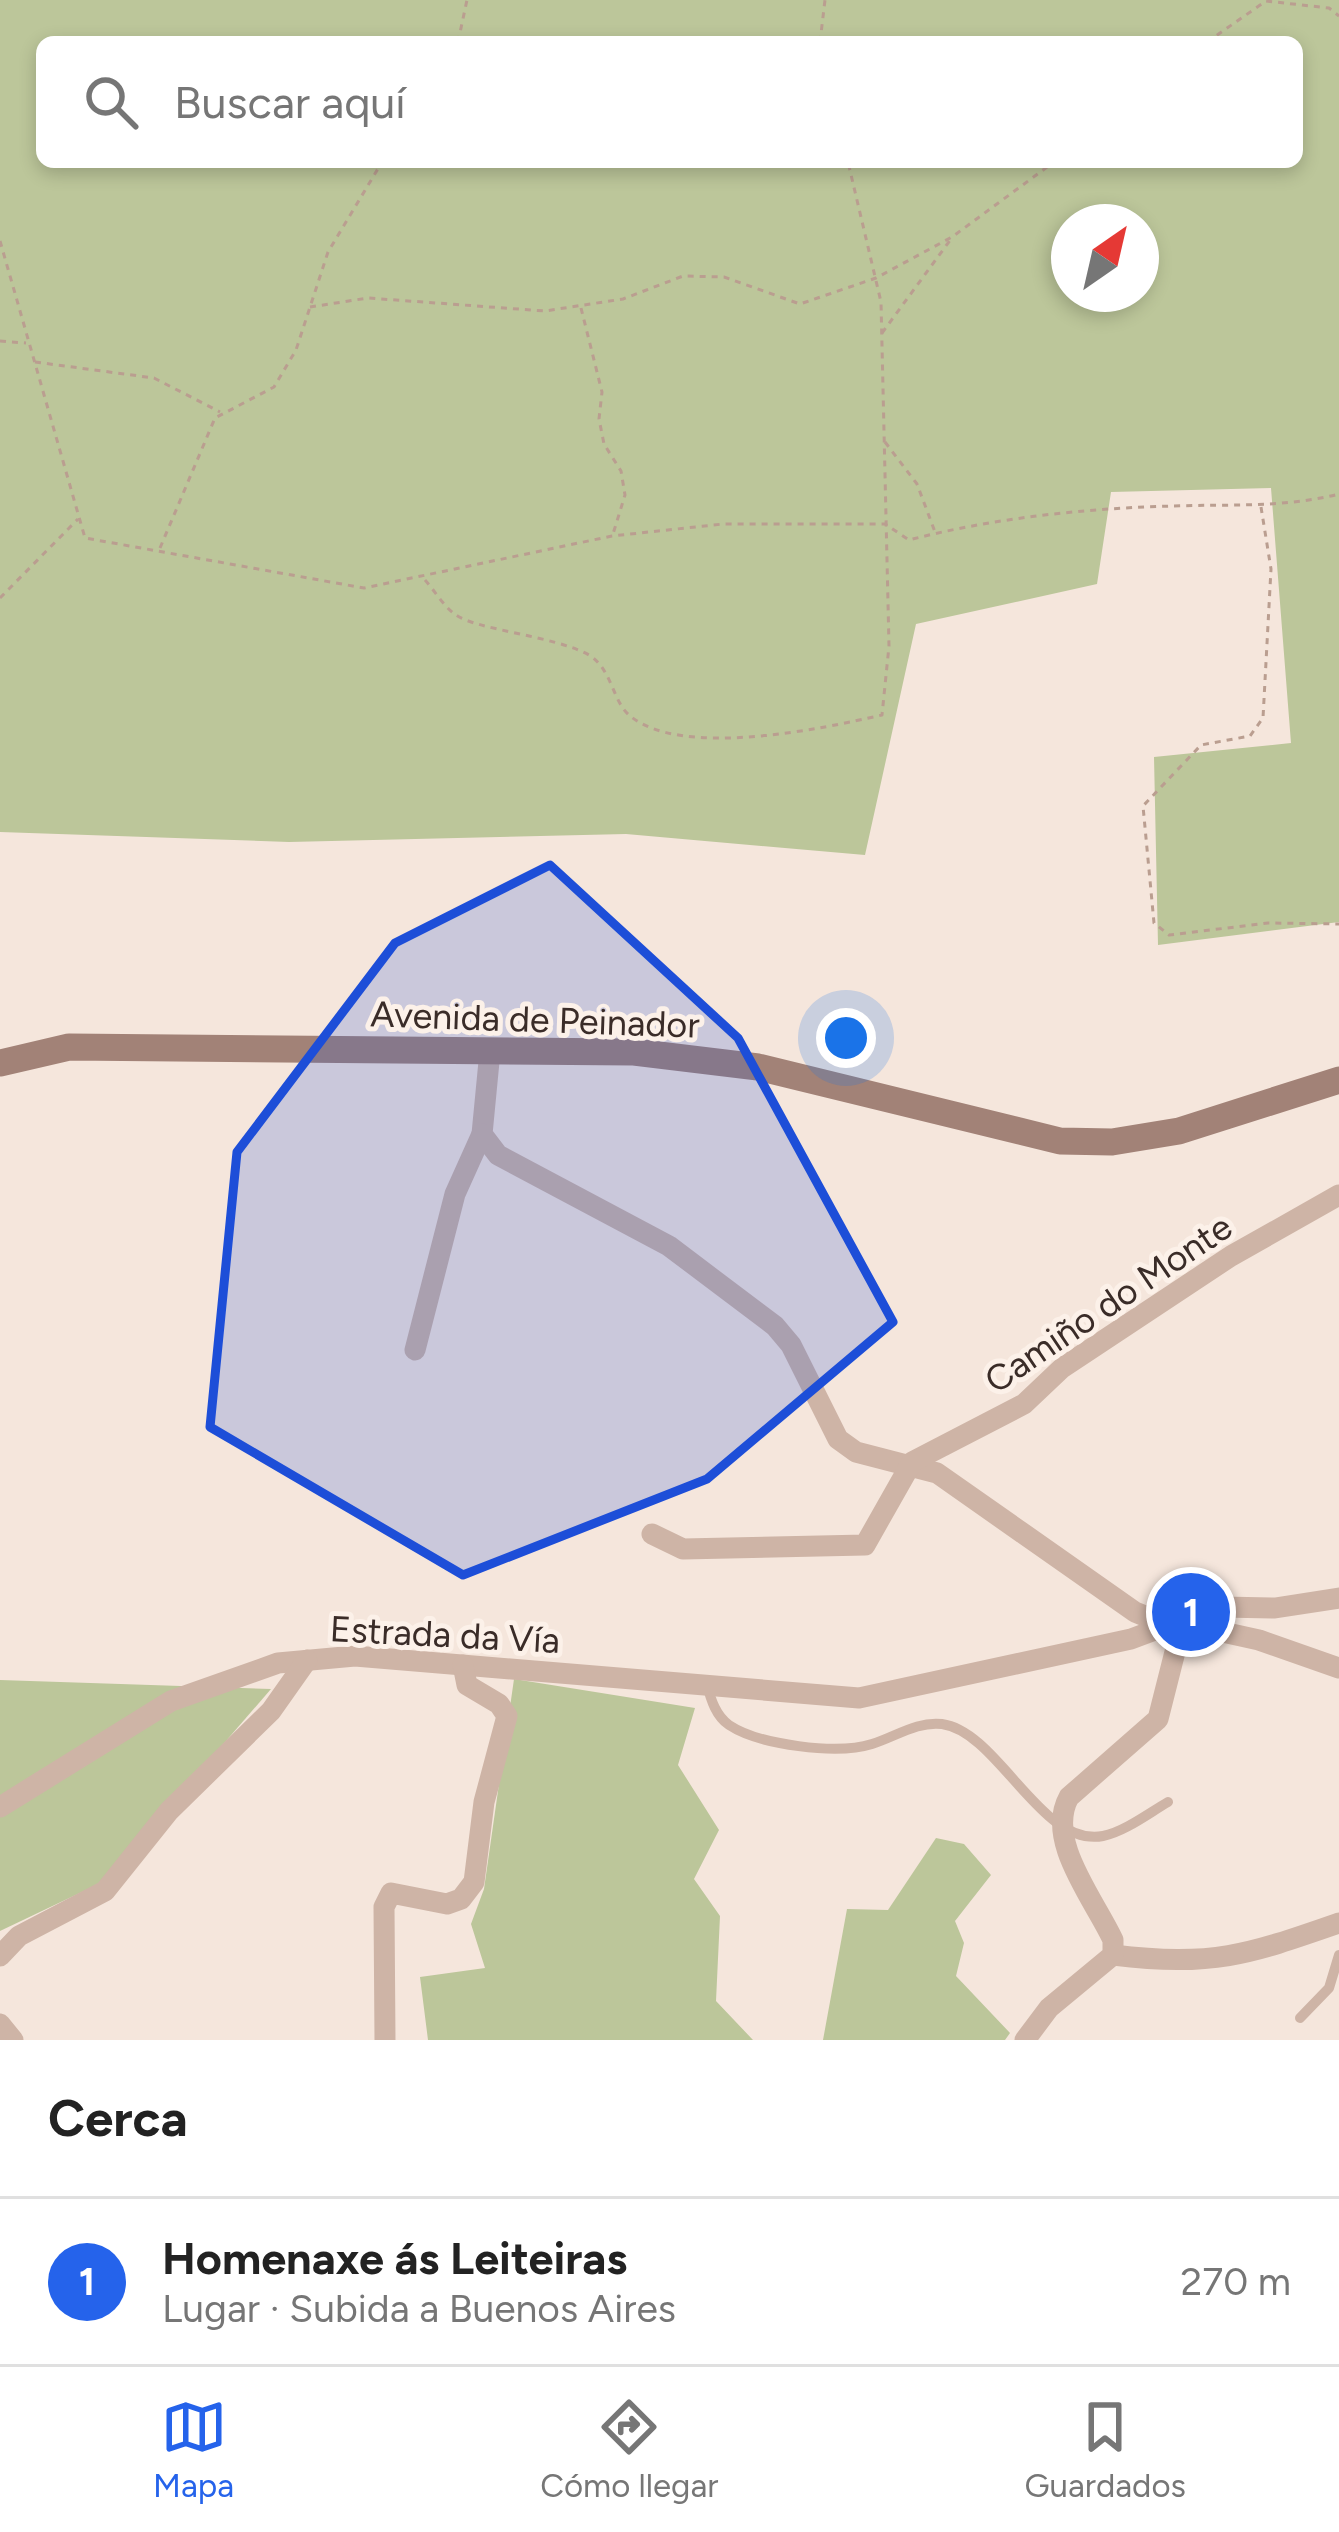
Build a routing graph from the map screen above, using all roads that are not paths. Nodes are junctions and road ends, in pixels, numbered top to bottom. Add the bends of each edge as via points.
1 (490, 1051) junction
2 (0, 1063) edge
3 (1339, 1081) edge
4 (482, 1135) junction
5 (1339, 1195) edge
6 (415, 1350) dead end
7 (912, 1462) junction
8 (652, 1534) dead end
9 (1339, 1598) edge
10 (1222, 1606) junction
11 (1166, 1628) junction
12 (1209, 1629) junction
13 (307, 1660) junction
14 (463, 1665) junction
15 (1339, 1669) edge
16 (706, 1685) junction
17 (1168, 1802) dead end
18 (0, 1807) edge
19 (1060, 1823) junction
20 (1339, 1923) edge
21 (1339, 1954) edge
22 (1113, 1955) junction
23 (0, 1956) edge
24 (1300, 2018) dead end
25 (0, 2024) edge
26 (13, 2040) edge
27 (385, 2040) edge
28 (1024, 2040) edge

1 - 2 street, Avenida de Peinador via 69,1047
1 - 3 street, Avenida de Peinador via 634,1052 758,1066 1060,1141 1179,1131
1 - 4 street
4 - 6 street via 454,1193
4 - 7 street via 498,1155 669,1246 775,1326 838,1439 856,1452
5 - 7 street, Camiño do Monte via 1061,1368 1024,1404
7 - 8 street via 865,1545 683,1549
7 - 11 street
9 - 10 street
10 - 11 street via 1216,1592 1185,1587 1170,1594
10 - 12 street
11 - 12 street
11 - 16 street, Estrada da Vía via 859,1698
11 - 19 street via 1158,1719 1070,1797
12 - 15 street
13 - 14 street, Estrada da Vía
13 - 18 street, Estrada da Vía via 171,1701
13 - 23 street via 271,1711 169,1811 105,1891 19,1936
14 - 16 street, Estrada da Vía
14 - 27 street via 467,1685 507,1716 474,1882 447,1904 392,1893 384,1907
16 - 19 lane via 729,1725 811,1749 869,1745 946,1724
17 - 19 lane via 1105,1836
19 - 22 street
20 - 22 street via 1234,1959
21 - 24 lane via 1330,1988
22 - 28 street
25 - 26 street

